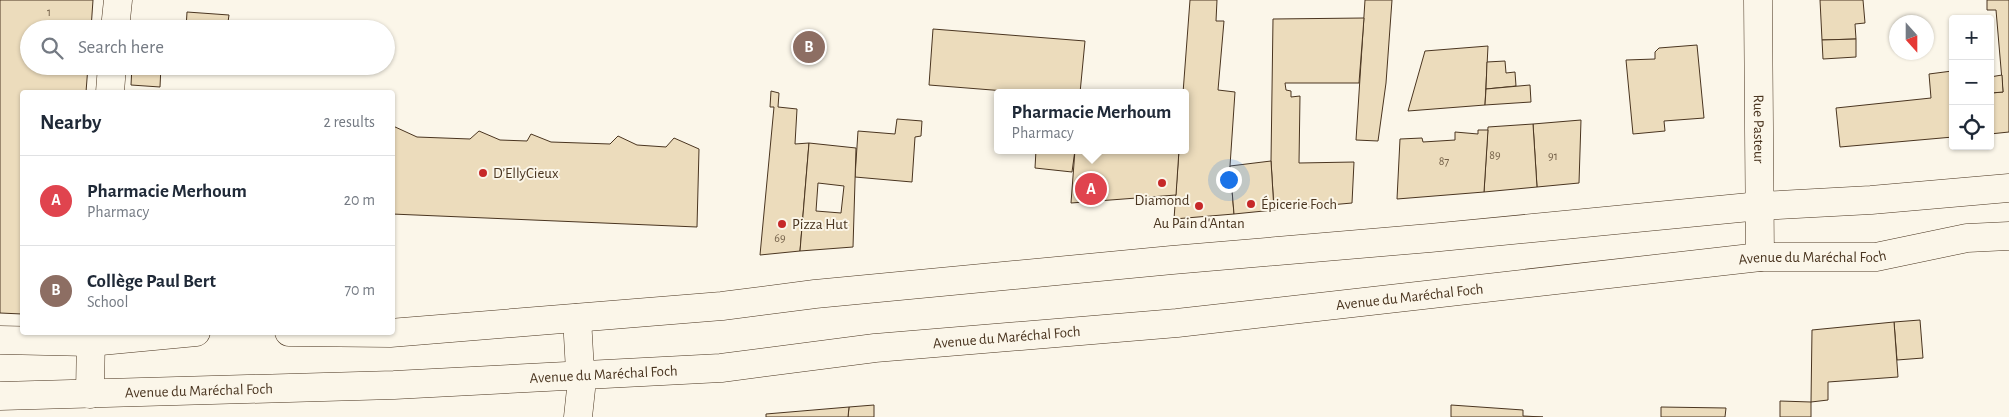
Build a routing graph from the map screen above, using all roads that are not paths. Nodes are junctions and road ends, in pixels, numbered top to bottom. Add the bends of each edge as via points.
1 (118, 0) edge
2 (1758, 0) edge
3 (117, 20) edge
4 (111, 75) edge
5 (110, 90) edge
6 (2009, 188) edge
7 (1760, 206) junction
8 (2009, 236) edge
9 (1760, 257) junction
10 (577, 318) junction
11 (395, 333) edge
12 (132, 335) edge
13 (90, 337) edge
14 (0, 340) edge
15 (580, 376) junction
16 (90, 394) junction
17 (0, 396) edge
18 (578, 417) edge

1 - 3 main road
2 - 7 main road, Rue Pasteur
4 - 5 main road
6 - 7 main road
7 - 9 main road, Rue Pasteur
7 - 10 main road
8 - 9 main road, Avenue du Maréchal Foch via 1967,238 1876,257
9 - 15 main road, Avenue du Maréchal Foch via 1177,323 875,348 721,368
10 - 11 main road
10 - 15 main road
12 - 13 main road
13 - 14 main road
13 - 16 main road
15 - 16 main road, Avenue du Maréchal Foch
15 - 18 main road
16 - 17 main road, Avenue du Maréchal Foch

